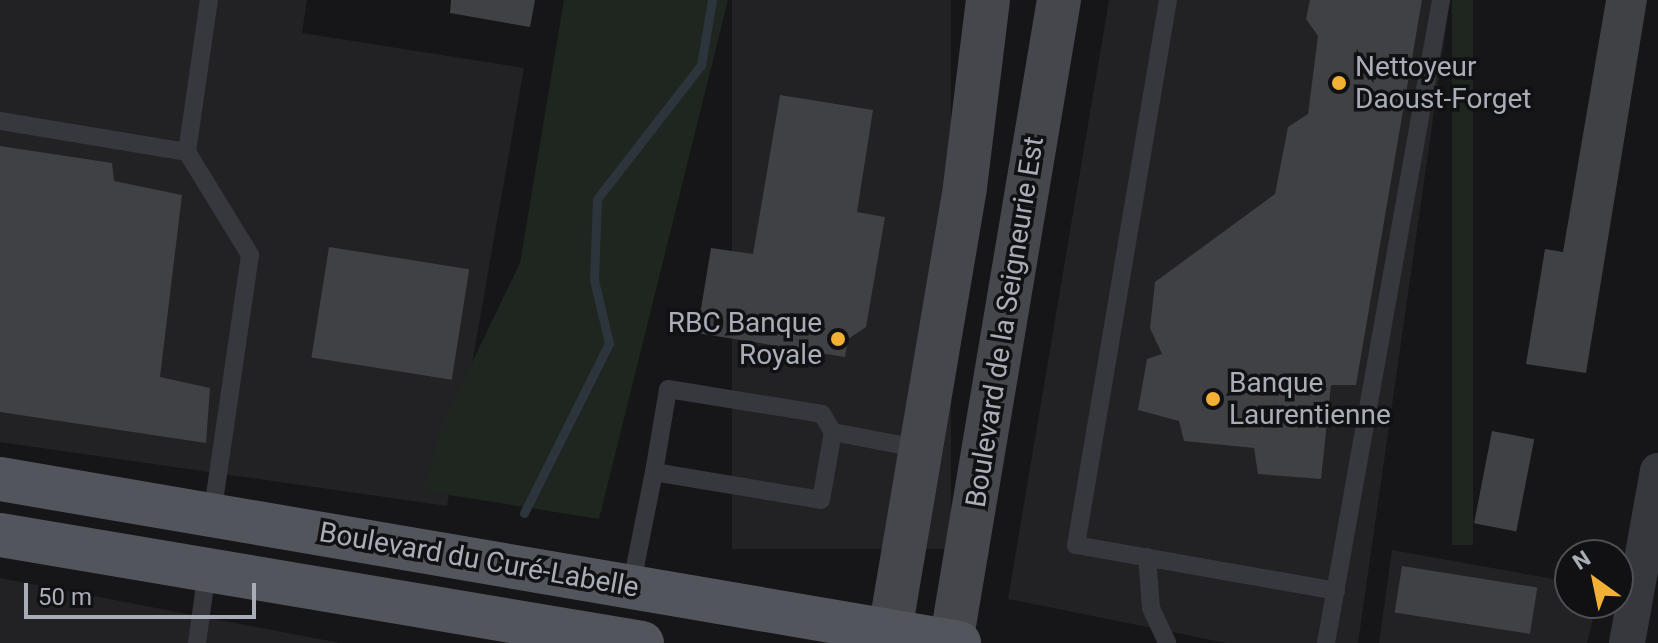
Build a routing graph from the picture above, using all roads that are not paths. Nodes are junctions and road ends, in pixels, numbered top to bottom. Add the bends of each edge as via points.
1 (209, 0) edge
2 (988, 0) edge
3 (1059, 0) edge
4 (1168, 0) edge
5 (1441, 0) edge
6 (0, 121) edge
7 (187, 152) junction
8 (833, 432) junction
9 (922, 449) junction
10 (1658, 471) edge
11 (654, 472) junction
12 (0, 479) edge
13 (212, 515) junction
14 (0, 535) edge
15 (1147, 557) junction
16 (1650, 561) edge
17 (207, 570) junction
18 (631, 587) junction
19 (1336, 591) junction
20 (890, 637) edge
21 (630, 642) edge
22 (197, 643) edge
23 (954, 643) edge
24 (1167, 643) edge
25 (1326, 643) edge
26 (1627, 643) edge

1 - 7 lane
2 - 9 main road
3 - 23 main road, Boulevard de la Seigneurie Est
4 - 15 lane via 1076,545
5 - 19 lane
6 - 7 lane
7 - 13 lane via 250,255
8 - 9 lane
8 - 11 lane via 821,500
8 - 11 lane via 822,414 668,389
9 - 20 main road
10 - 16 street
11 - 18 lane
12 - 13 main road, Boulevard du Curé-Labelle
13 - 18 main road, Boulevard du Curé-Labelle
14 - 17 main road, Boulevard du Curé-Labelle
15 - 19 lane
15 - 24 lane via 1151,608
16 - 26 street
17 - 21 main road, Boulevard du Curé-Labelle
17 - 22 lane
18 - 20 main road, Boulevard du Curé-Labelle
19 - 25 lane
20 - 23 main road, Boulevard du Curé-Labelle

